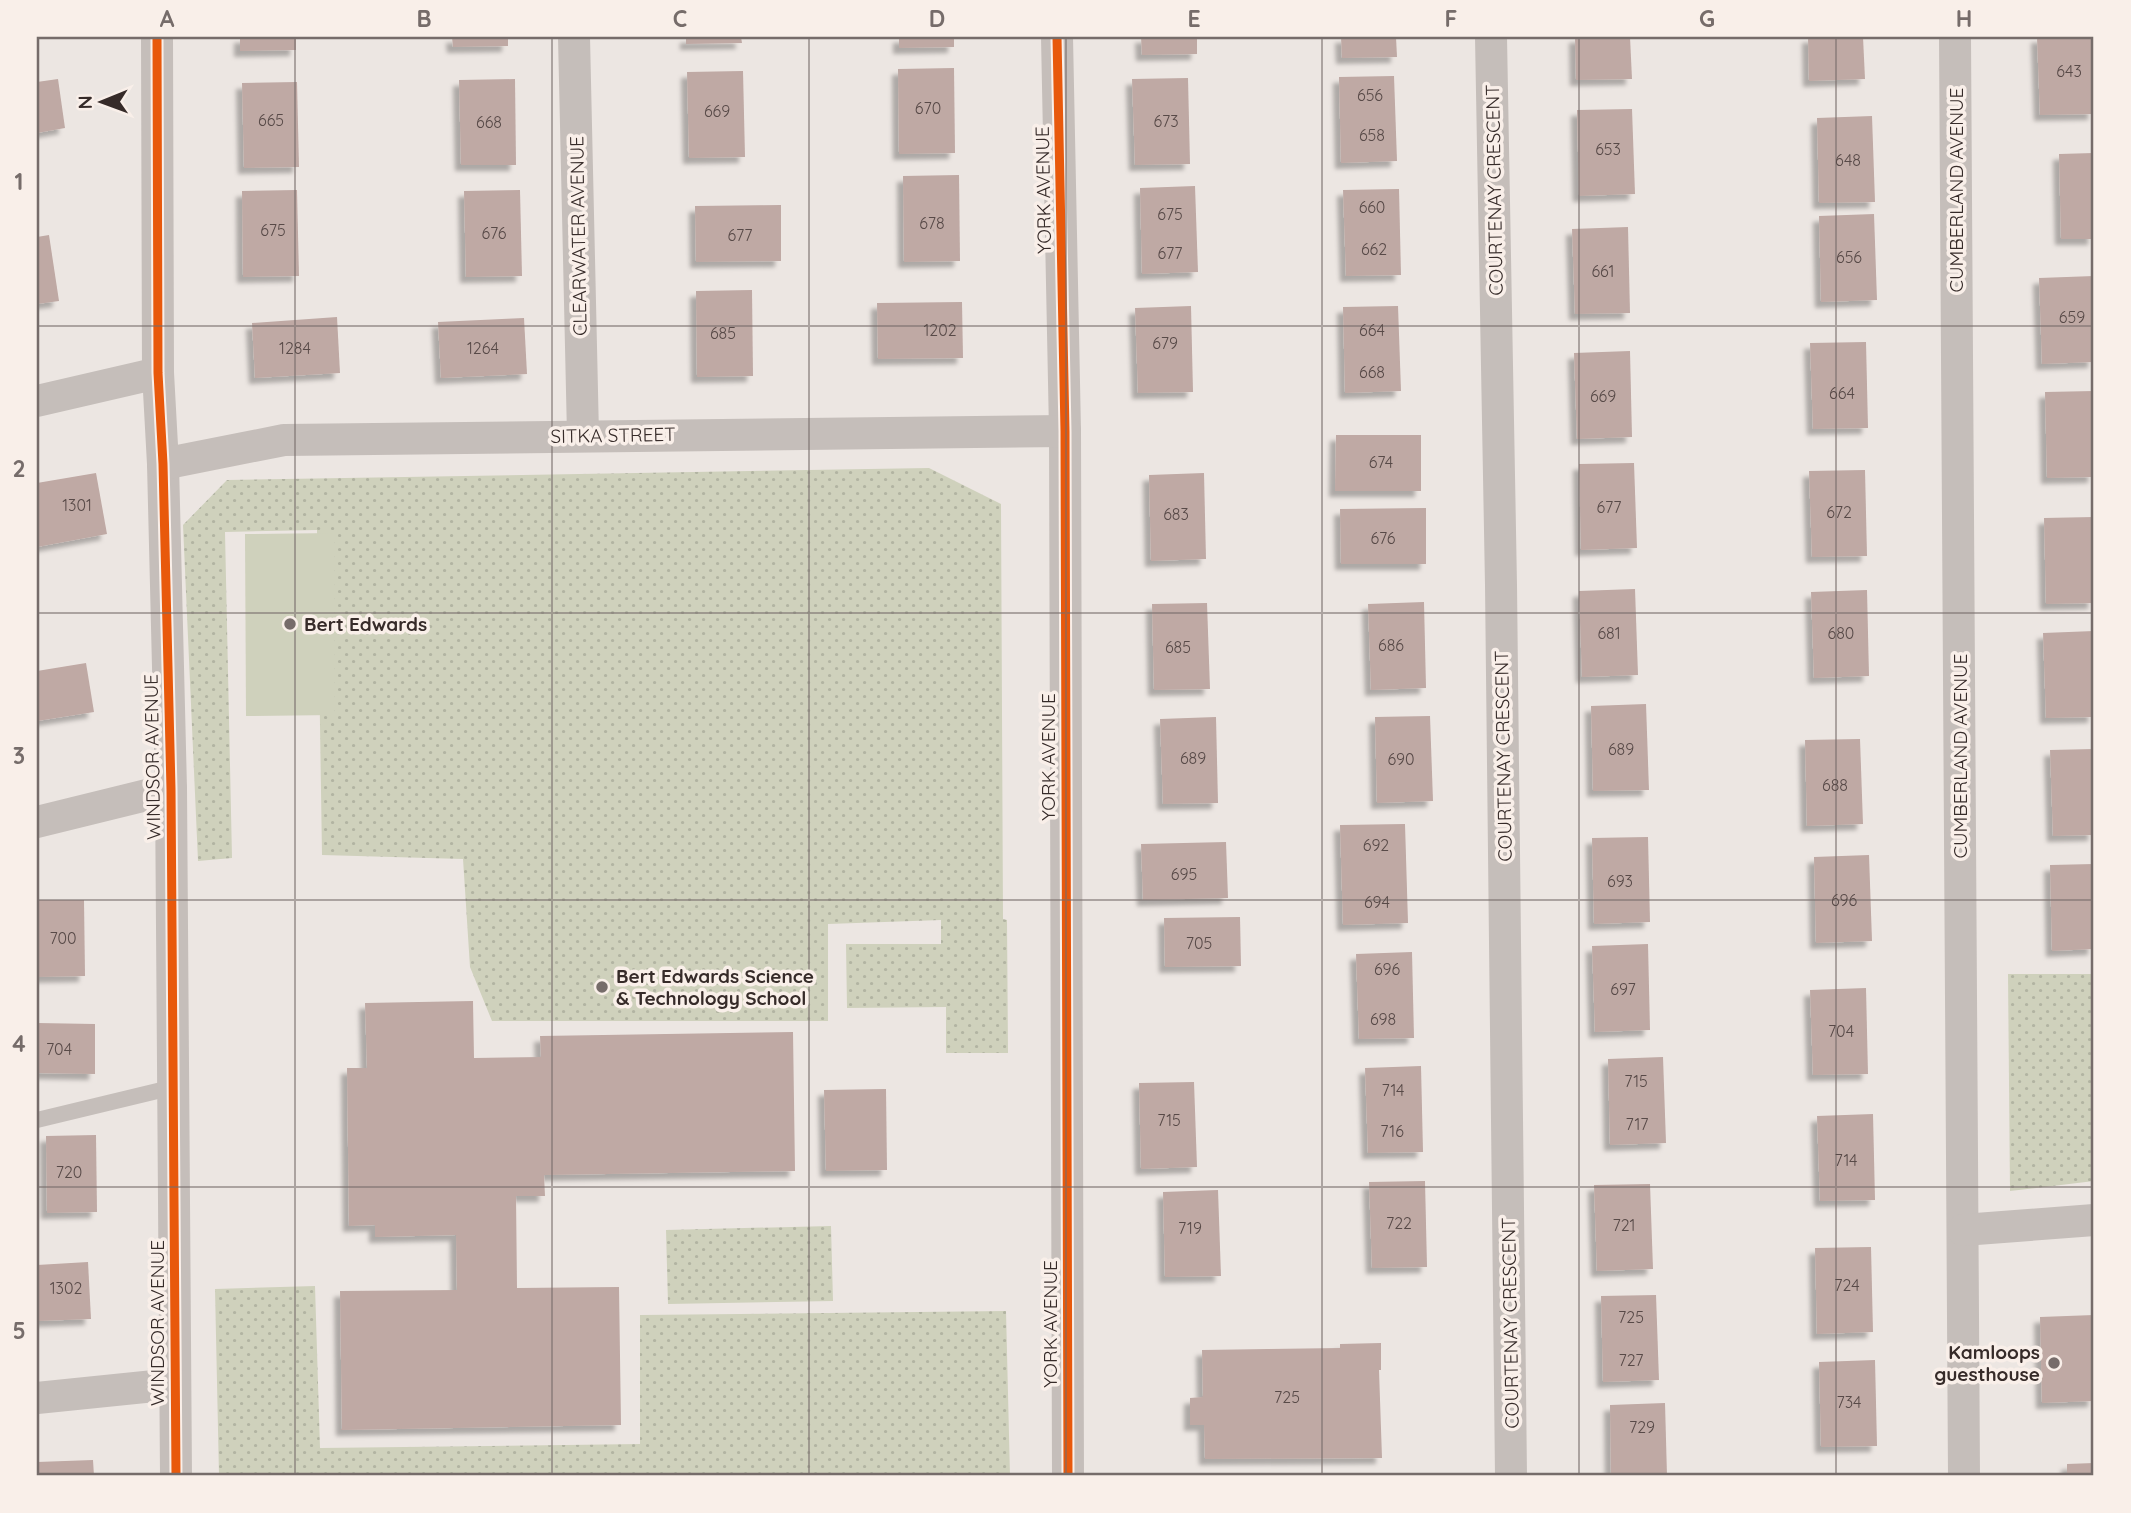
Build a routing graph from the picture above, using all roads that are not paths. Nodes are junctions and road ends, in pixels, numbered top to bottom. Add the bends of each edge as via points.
1 (157, 37) edge
2 (574, 37) edge
3 (1057, 37) edge
4 (1491, 37) edge
5 (1955, 37) edge
6 (158, 373) junction
7 (37, 401) edge
8 (1065, 431) junction
9 (583, 435) junction
10 (163, 464) junction
11 (171, 789) junction
12 (37, 822) edge
13 (174, 1087) junction
14 (37, 1119) edge
15 (2094, 1220) edge
16 (1964, 1230) junction
17 (174, 1384) junction
18 (37, 1398) edge
19 (176, 1476) edge
20 (1068, 1476) edge
21 (1511, 1476) edge
22 (1964, 1476) edge

1 - 6 street, WINDSOR AVENUE
2 - 9 street, CLEARWATER AVENUE
3 - 8 street, YORK AVENUE
4 - 21 street, COURTENAY CRESCENT
5 - 16 street, CUMBERLAND AVENUE
6 - 7 street
6 - 10 street, WINDSOR AVENUE
8 - 9 street, SITKA STREET
8 - 20 street, YORK AVENUE
9 - 10 street, SITKA STREET via 284,440
10 - 11 street, WINDSOR AVENUE
11 - 12 street
11 - 13 street, WINDSOR AVENUE
13 - 14 lane
13 - 17 street, WINDSOR AVENUE
15 - 16 street
16 - 22 street, CUMBERLAND AVENUE
17 - 18 street
17 - 19 street, WINDSOR AVENUE

